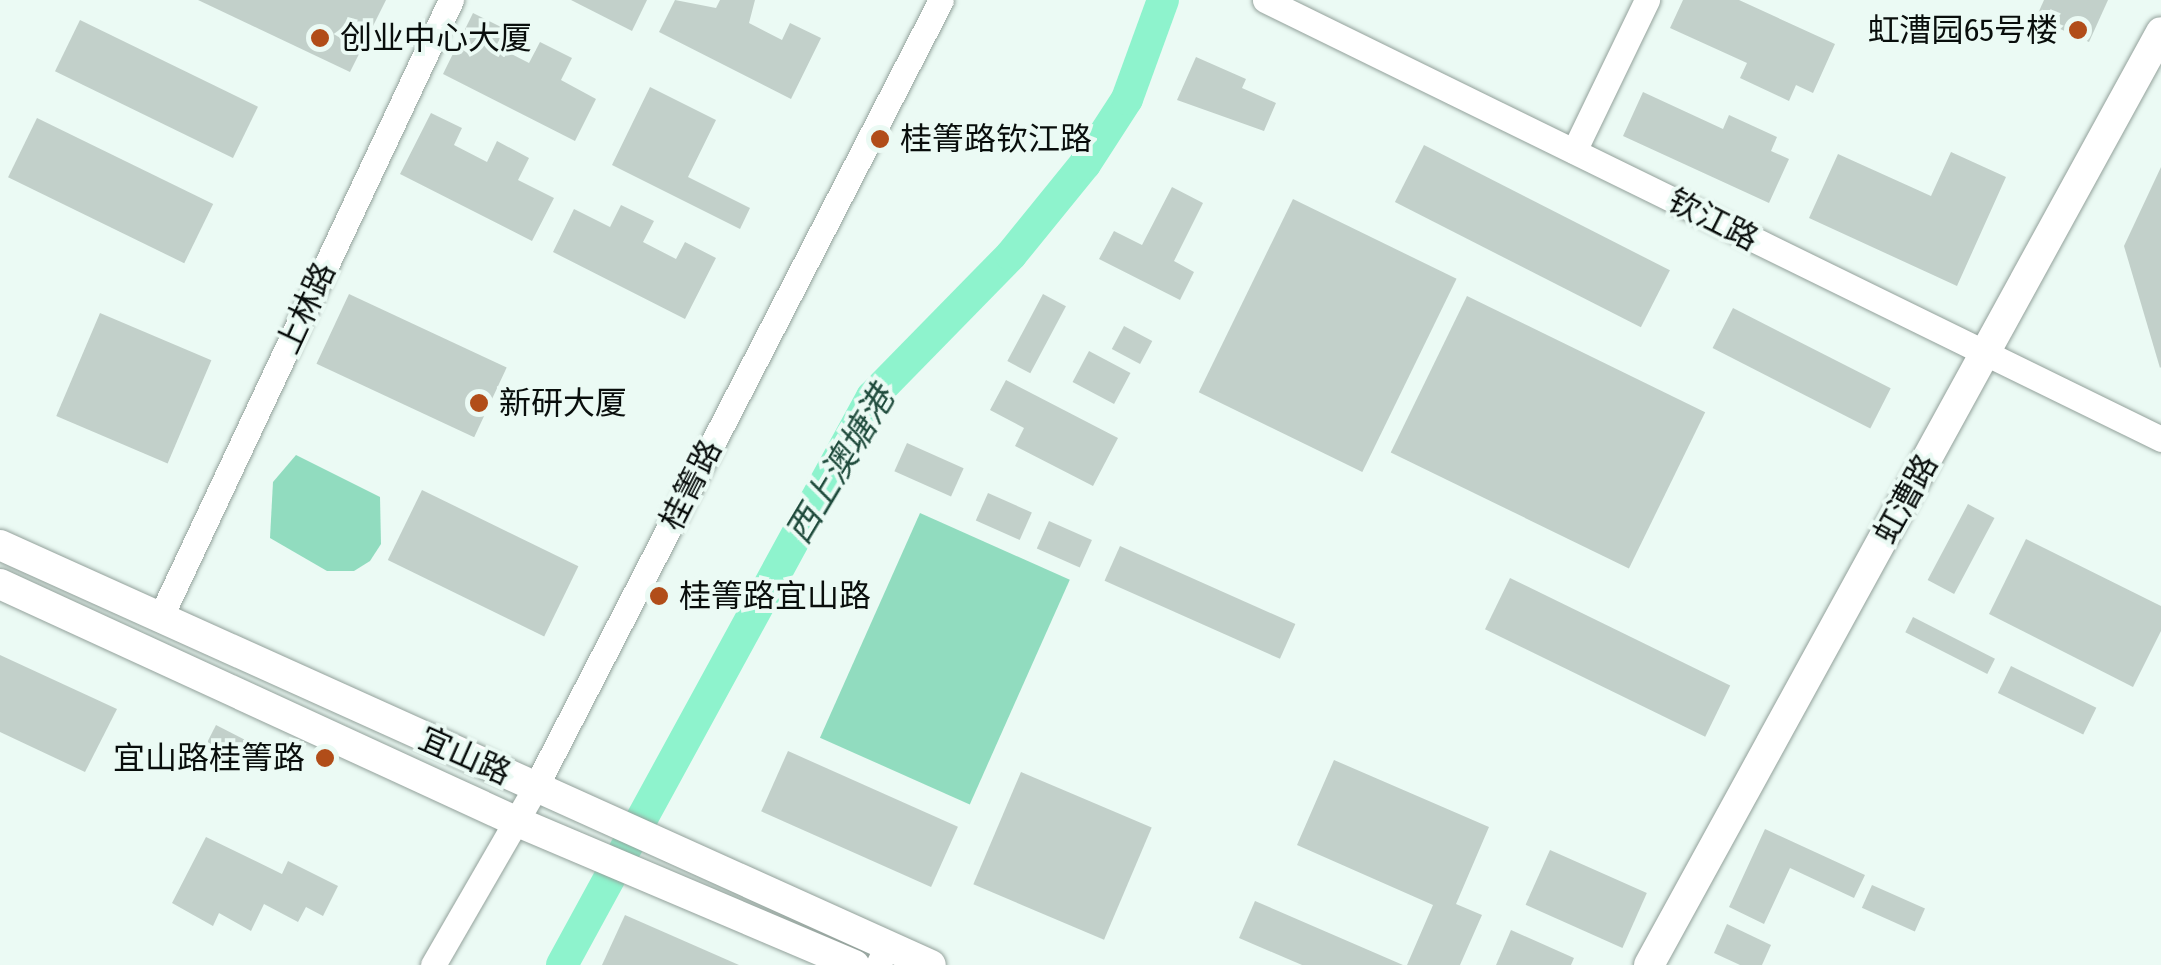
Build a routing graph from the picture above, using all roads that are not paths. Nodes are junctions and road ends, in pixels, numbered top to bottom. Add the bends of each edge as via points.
1 (451, 0) edge
2 (941, 0) edge
3 (1264, 0) edge
4 (1647, 0) edge
5 (2161, 32) edge
6 (1574, 151) junction
7 (1987, 352) junction
8 (2161, 439) edge
9 (0, 544) edge
10 (0, 584) edge
11 (160, 616) junction
12 (536, 788) junction
13 (513, 820) junction
14 (882, 955) edge
15 (433, 965) edge
16 (854, 965) edge
17 (931, 965) edge
18 (1649, 965) edge

1 - 11 street, 上林路
2 - 12 street, 桂箐路
3 - 6 street, 钦江路
4 - 6 street
5 - 7 main road, 虹漕路
6 - 7 street, 钦江路
7 - 8 street, 钦江路
7 - 18 main road, 虹漕路
9 - 11 main road, 宜山路
10 - 13 main road, 宜山路
11 - 12 main road, 宜山路
12 - 13 street, 桂箐路
12 - 14 main road, 宜山路
13 - 15 street, 桂箐路
13 - 16 main road, 宜山路
14 - 17 main road, 宜山路

